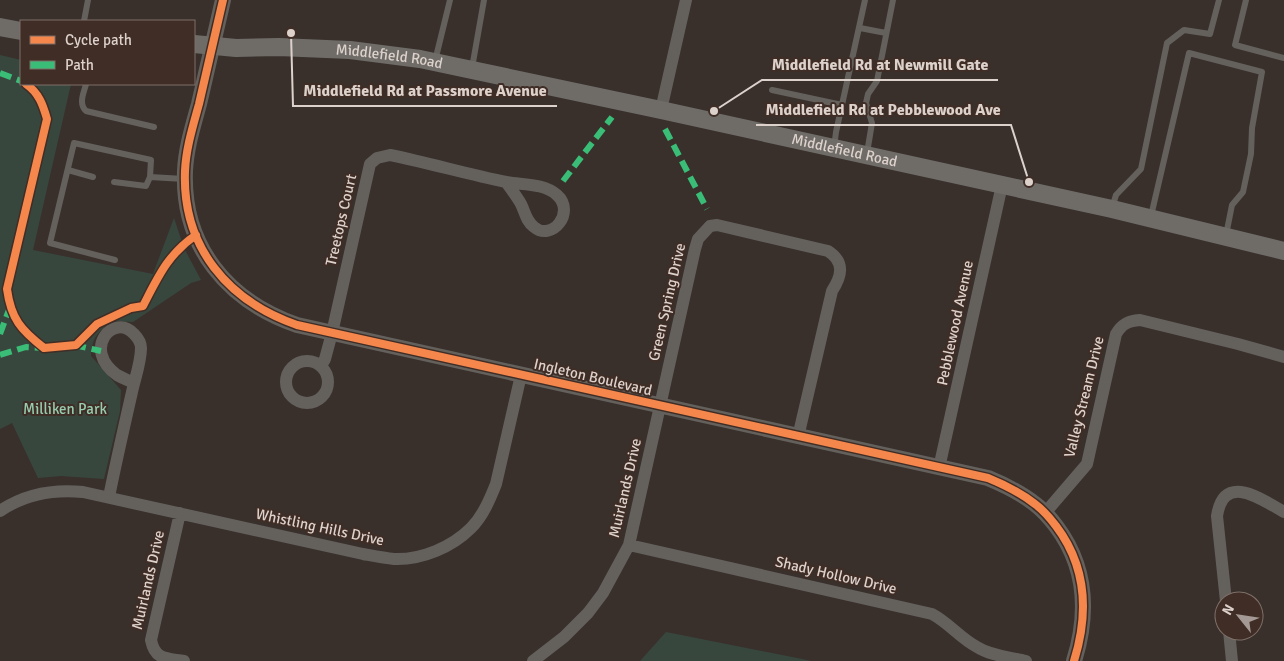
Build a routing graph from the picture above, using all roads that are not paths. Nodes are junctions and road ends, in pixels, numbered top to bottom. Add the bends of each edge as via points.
1 (88, 0) edge
2 (223, 0) edge
3 (450, 0) edge
4 (484, 0) edge
5 (686, 0) edge
6 (865, 0) edge
7 (892, 0) edge
8 (1219, 0) edge
9 (1246, 0) edge
10 (84, 20) edge
11 (0, 27) edge
12 (860, 28) junction
13 (20, 30) edge
14 (886, 33) junction
15 (195, 44) edge
16 (213, 46) junction
17 (1284, 58) edge
18 (435, 62) junction
19 (472, 70) junction
20 (86, 85) edge
21 (772, 90) dead end
22 (842, 105) junction
23 (660, 110) junction
24 (154, 127) dead end
25 (834, 148) junction
26 (866, 155) junction
27 (68, 170) junction
28 (94, 177) dead end
29 (150, 177) junction
30 (185, 180) junction
31 (114, 182) dead end
32 (506, 182) junction
33 (1002, 185) junction
34 (1112, 209) junction
35 (1151, 218) junction
36 (1225, 236) junction
37 (1284, 251) edge
38 (115, 260) dead end
39 (332, 333) junction
40 (1284, 358) edge
41 (321, 366) dead end
42 (521, 375) junction
43 (134, 382) dead end
44 (660, 406) junction
45 (798, 437) junction
46 (939, 468) junction
47 (108, 497) junction
48 (0, 511) edge
49 (1284, 512) edge
50 (180, 513) junction
51 (1045, 513) junction
52 (628, 545) junction
53 (1225, 591) edge
54 (1230, 641) edge
55 (184, 661) edge
56 (533, 661) edge
57 (1026, 661) edge
58 (1074, 661) edge
59 (1232, 661) edge

1 - 10 lane
2 - 16 street, Ingleton Boulevard
3 - 18 lane
4 - 19 lane
5 - 23 street
6 - 12 lane
7 - 14 lane
8 - 34 lane via 1210,34 1184,30 1167,43 1141,169 1116,195
9 - 17 lane via 1235,45
11 - 13 main road
12 - 14 lane
12 - 22 lane
14 - 26 lane via 877,81 866,103 872,123
15 - 16 main road, Middlefield Road
16 - 18 main road, Middlefield Road via 350,50
16 - 30 street, Ingleton Boulevard via 187,154
18 - 19 main road, Middlefield Road
19 - 23 main road, Middlefield Road
20 - 24 lane via 81,102 86,111
21 - 22 lane
22 - 25 lane
23 - 25 main road, Middlefield Road
25 - 26 main road, Middlefield Road
26 - 33 main road, Middlefield Road
27 - 28 lane
27 - 29 lane via 74,143 151,160
27 - 38 lane via 50,243
29 - 30 lane
29 - 31 lane via 146,186
30 - 39 street, Ingleton Boulevard via 193,229 209,260 229,286 270,314
32 - 32 street, Treetops Court via 534,228 552,230 559,224 565,208 558,196 544,188
32 - 39 street, Treetops Court via 390,155 377,158 370,164
33 - 34 main road, Middlefield Road
33 - 46 street, Pebblewood Avenue
34 - 35 main road, Middlefield Road
35 - 36 main road, Middlefield Road
35 - 36 lane via 1189,53 1262,72 1243,192 1232,205
36 - 37 main road, Middlefield Road
39 - 41 street
39 - 42 street, Ingleton Boulevard
40 - 51 street, Valley Stream Drive via 1140,320 1120,326 1087,464
42 - 44 street, Ingleton Boulevard
42 - 50 street, Whistling Hills Drive via 496,484 489,501 472,527 460,538 434,552 414,558 380,557
43 - 47 street
44 - 45 street, Ingleton Boulevard
44 - 45 street, Green Spring Drive via 698,240 710,226 722,226 828,251 839,264 841,271 832,291
44 - 52 street, Muirlands Drive
45 - 46 street, Ingleton Boulevard
46 - 51 street, Ingleton Boulevard via 988,478 1008,486
47 - 48 street, Whistling Hills Drive via 52,491 18,501
47 - 50 street, Whistling Hills Drive
49 - 53 street via 1241,491 1234,491 1222,500 1218,516
50 - 55 street, Muirlands Drive via 152,640 154,652 160,657
51 - 58 street, Ingleton Boulevard via 1071,551 1081,583 1083,620
52 - 56 street, Muirlands Drive via 603,593 588,612 564,637
52 - 57 street, Shady Hollow Drive via 932,614 977,648
54 - 59 street

